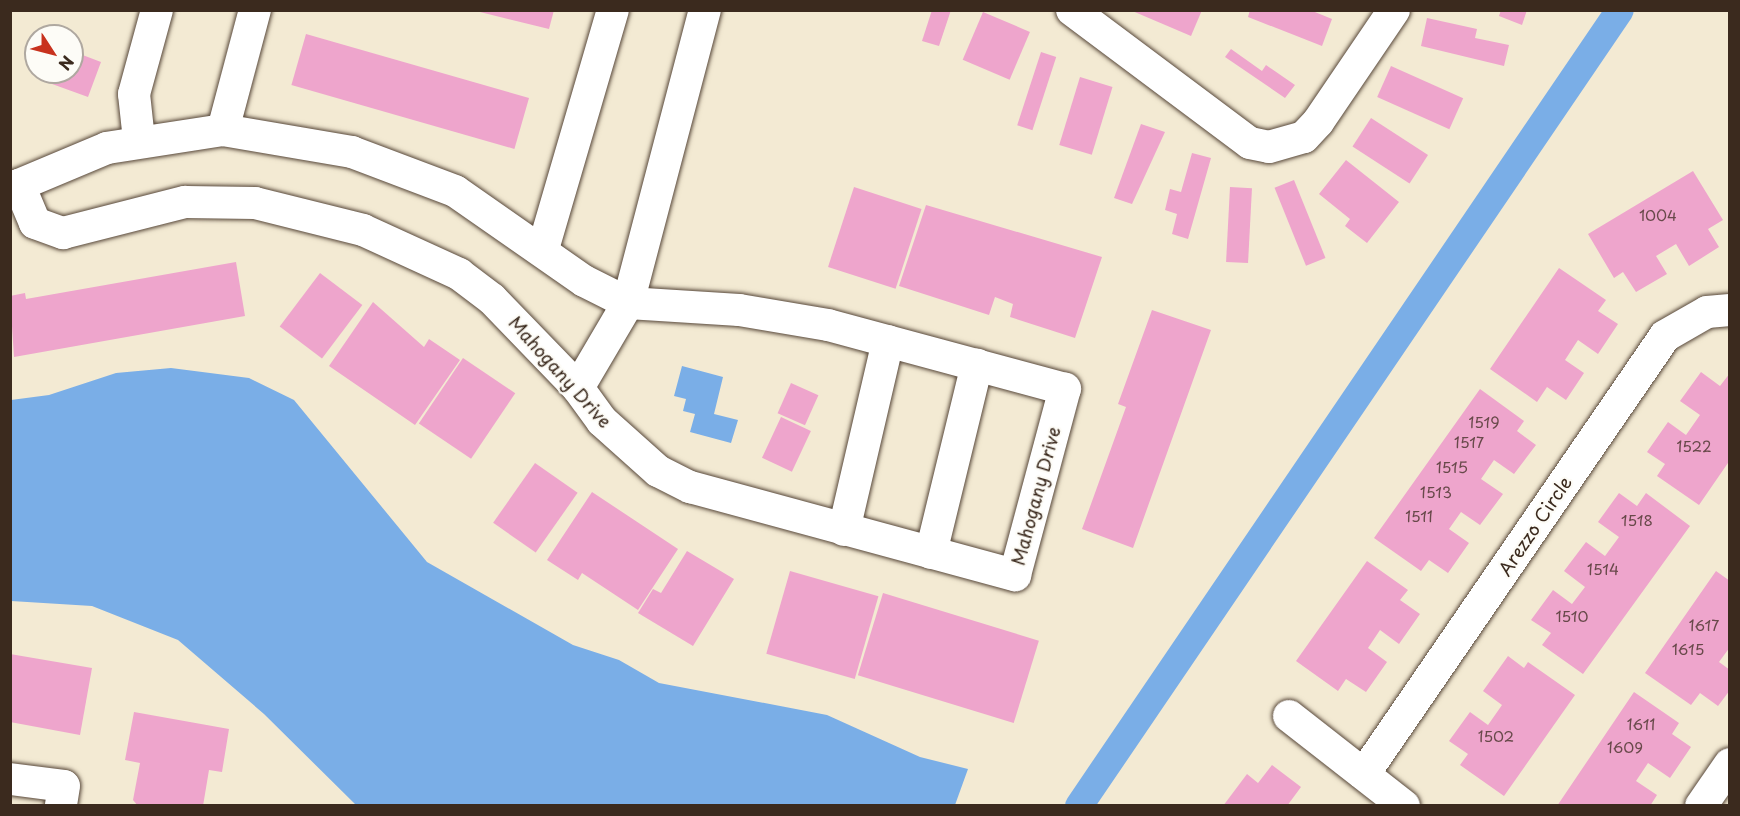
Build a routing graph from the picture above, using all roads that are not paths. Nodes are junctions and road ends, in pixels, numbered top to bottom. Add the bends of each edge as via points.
1 (157, 10) edge
2 (255, 10) edge
3 (613, 10) edge
4 (705, 10) edge
5 (1072, 10) edge
6 (1394, 10) edge
7 (223, 130) junction
8 (139, 140) junction
9 (15, 186) edge
10 (543, 249) junction
11 (628, 303) junction
12 (1730, 310) edge
13 (888, 341) junction
14 (977, 365) junction
15 (578, 388) junction
16 (844, 530) junction
17 (931, 553) junction
18 (1289, 716) dead end
19 (1730, 764) edge
20 (1364, 774) junction
21 (10, 779) edge
22 (62, 806) edge
23 (1404, 806) edge
24 (1701, 806) edge

1 - 8 street via 134,94
2 - 7 street
3 - 10 street
4 - 11 street
5 - 6 street via 1250,143 1269,147 1304,137
7 - 8 street, Mahogany Drive
7 - 10 street, Mahogany Drive via 352,152 397,166 455,191
8 - 9 street, Mahogany Drive
9 - 15 street, Mahogany Drive via 35,223 63,233 185,202 255,202 363,230 459,274 525,330
10 - 11 street, Mahogany Drive via 584,281
11 - 13 street, Mahogany Drive via 739,310
11 - 15 street
12 - 20 street, Arezzo Circle via 1707,312 1665,336
13 - 14 street, Mahogany Drive
13 - 16 street
14 - 17 street
14 - 17 street, Mahogany Drive via 1065,388 1015,575
15 - 16 street, Mahogany Drive via 602,421 658,471 690,487
16 - 17 street, Mahogany Drive
18 - 20 street
19 - 24 street
20 - 23 street
21 - 22 street via 64,786

